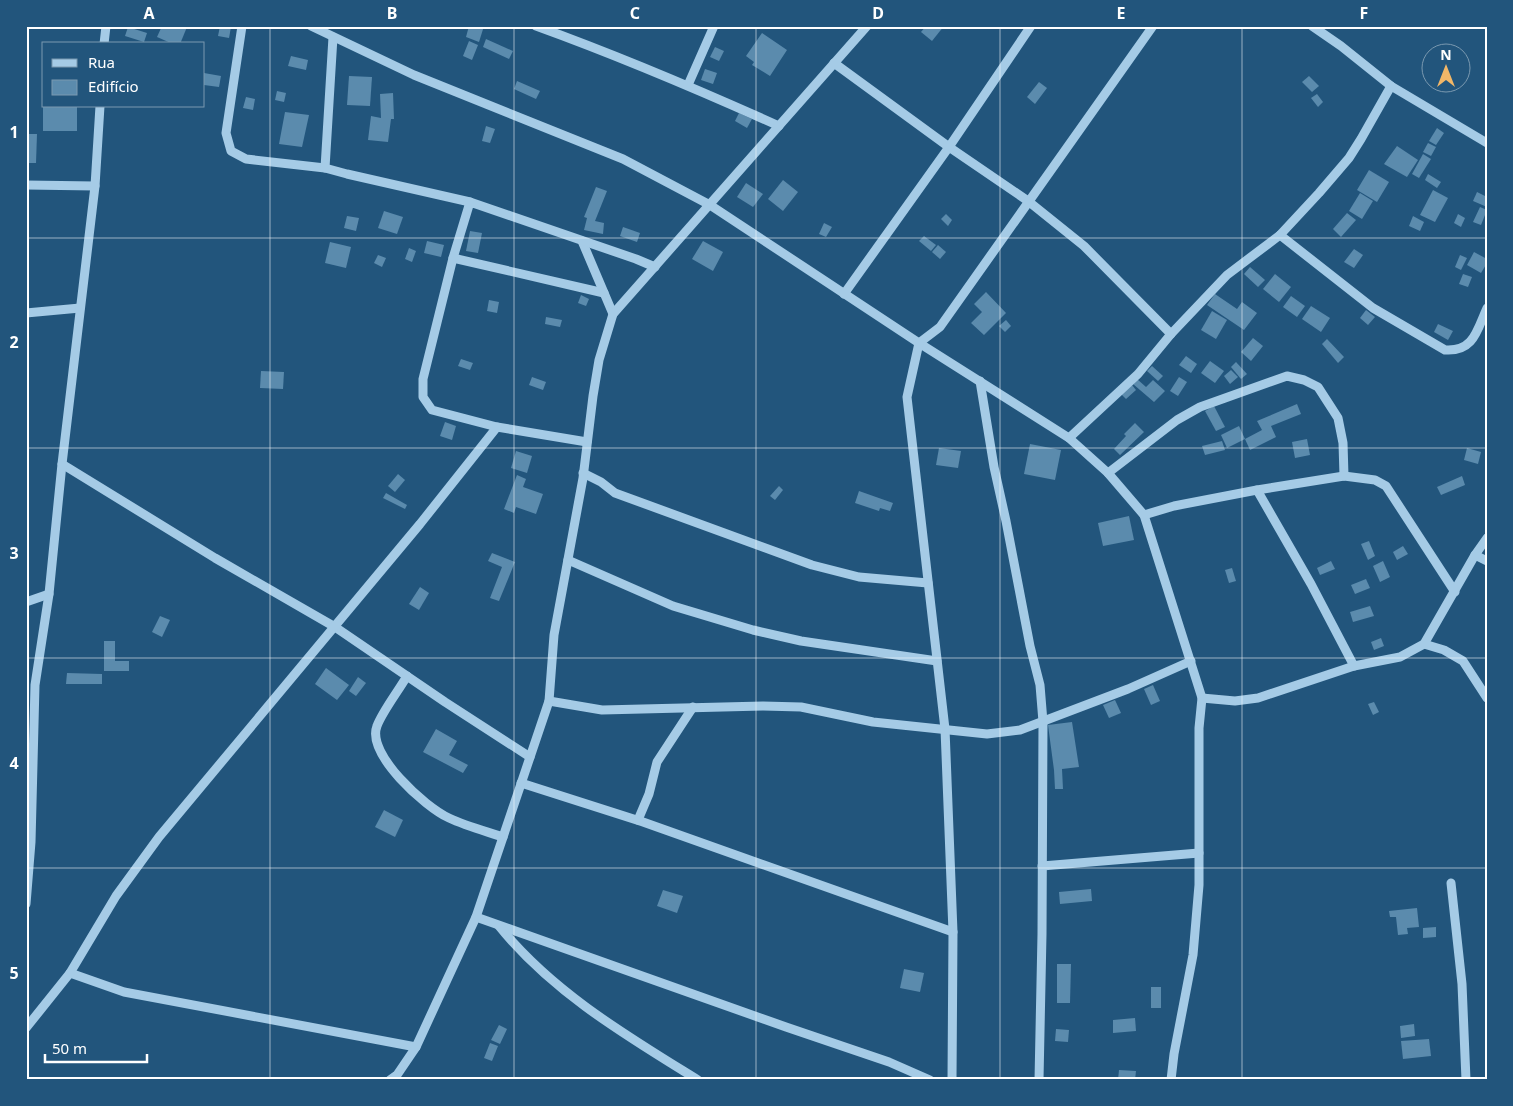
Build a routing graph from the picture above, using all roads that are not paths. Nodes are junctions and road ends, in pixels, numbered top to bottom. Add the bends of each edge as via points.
1 (106, 26) edge
2 (242, 26) edge
3 (311, 26) edge
4 (536, 26) edge
5 (714, 26) edge
6 (866, 26) edge
7 (1031, 26) edge
8 (1152, 26) edge
9 (1312, 26) edge
10 (333, 36) junction
11 (104, 42) edge
12 (834, 64) junction
13 (688, 85) junction
14 (1391, 86) junction
15 (100, 108) edge
16 (779, 126) junction
17 (1485, 139) edge
18 (949, 147) junction
19 (325, 168) junction
20 (26, 185) edge
21 (95, 186) junction
22 (1028, 201) junction
23 (470, 202) junction
24 (710, 205) junction
25 (1280, 235) junction
26 (582, 241) junction
27 (453, 258) junction
28 (655, 267) junction
29 (604, 293) junction
30 (844, 294) junction
31 (80, 308) junction
32 (1487, 308) edge
33 (26, 313) edge
34 (613, 314) junction
35 (1172, 334) junction
36 (919, 343) junction
37 (980, 381) junction
38 (498, 427) junction
39 (1069, 438) junction
40 (587, 442) junction
41 (62, 464) junction
42 (583, 473) junction
43 (1108, 473) junction
44 (1344, 476) junction
45 (1257, 490) junction
46 (1144, 515) junction
47 (1487, 538) edge
48 (1475, 555) junction
49 (568, 560) junction
50 (1487, 561) edge
51 (928, 584) junction
52 (1455, 592) junction
53 (49, 594) junction
54 (26, 602) edge
55 (335, 627) junction
56 (1424, 644) junction
57 (937, 661) junction
58 (1191, 662) junction
59 (1354, 666) junction
60 (407, 676) junction
61 (1202, 698) junction
62 (1487, 698) edge
63 (549, 701) junction
64 (693, 707) junction
65 (1042, 722) junction
66 (945, 729) junction
67 (530, 757) junction
68 (521, 783) junction
69 (638, 820) junction
70 (503, 837) junction
71 (1199, 853) junction
72 (1042, 866) junction
73 (1451, 883) dead end
74 (26, 904) edge
75 (476, 917) junction
76 (499, 926) junction
77 (953, 932) junction
78 (70, 973) junction
79 (26, 1028) edge
80 (416, 1047) junction
81 (395, 1078) edge
82 (698, 1080) edge
83 (930, 1080) edge
84 (952, 1080) edge
85 (1039, 1080) edge
86 (1171, 1080) edge
87 (1466, 1080) edge

1 - 11 street
2 - 19 street via 226,133 231,151 246,158
3 - 10 street
4 - 13 street
5 - 13 street
6 - 12 street
7 - 18 street
8 - 22 street
9 - 14 street
10 - 19 street
10 - 24 street via 414,75 623,159
12 - 16 street
12 - 18 street
13 - 16 street
14 - 17 street
14 - 25 street via 1349,158
15 - 21 street
16 - 24 street
18 - 22 street
18 - 30 street
19 - 23 street
20 - 21 street
21 - 31 street
22 - 35 street via 1084,246
22 - 36 street via 940,327
23 - 26 street
23 - 27 street
24 - 28 street
24 - 30 street
25 - 32 street via 1373,308 1446,350 1467,347
25 - 35 street via 1228,275
26 - 28 street
26 - 29 street
27 - 29 street
27 - 38 street via 423,378 423,396 432,410
28 - 34 street
29 - 34 street
30 - 36 street
31 - 33 street
31 - 41 street
34 - 40 street via 599,360
35 - 39 street via 1132,380
36 - 37 street
36 - 51 street via 907,397
37 - 39 street
37 - 65 street via 994,467 1040,685
38 - 40 street
38 - 55 street
39 - 43 street
40 - 42 street
41 - 53 street
41 - 55 street
42 - 49 street
42 - 51 street via 615,493 812,565 859,577
43 - 44 street via 1177,420 1200,407 1287,376 1318,387 1338,418
43 - 46 street
44 - 45 street
44 - 52 street via 1374,480 1386,486
45 - 46 street
45 - 59 street
46 - 58 street
47 - 48 street
48 - 50 street
48 - 52 street
49 - 57 street via 673,606 753,630 801,641
49 - 63 street via 554,635
51 - 57 street
52 - 56 street
53 - 54 street
53 - 74 street via 35,685
55 - 60 street
55 - 78 street via 159,838 116,896
56 - 59 street via 1400,657
56 - 62 street via 1463,660
57 - 66 street
58 - 61 street
58 - 65 street
59 - 61 street via 1258,698 1235,701
60 - 67 street
60 - 70 street via 376,727 377,743 392,771 429,806 448,818
61 - 71 street
63 - 64 street via 602,710
63 - 67 street
64 - 66 street via 801,707 873,722
64 - 69 street via 657,762
65 - 66 street via 1020,730 986,734
65 - 72 street
66 - 77 street
67 - 68 street
68 - 69 street
68 - 70 street
69 - 77 street
70 - 75 street
71 - 72 street
71 - 86 street via 1193,955
72 - 85 street
73 - 87 street via 1462,984
75 - 76 street
75 - 80 street
76 - 82 street via 533,964 592,1012
76 - 83 street via 889,1062
77 - 84 street
78 - 79 street
78 - 80 street via 124,992
80 - 81 street

